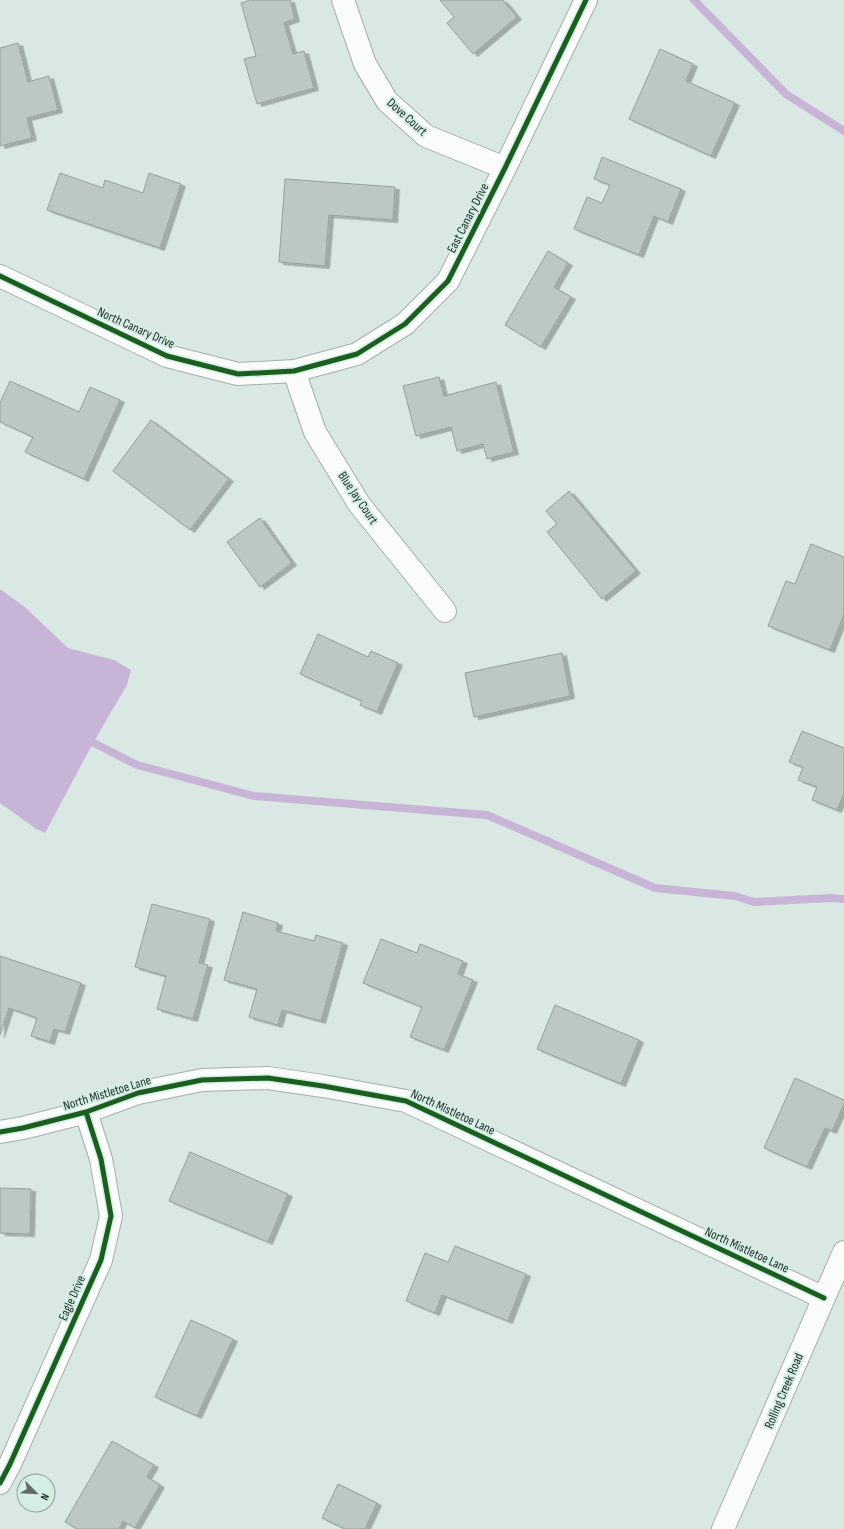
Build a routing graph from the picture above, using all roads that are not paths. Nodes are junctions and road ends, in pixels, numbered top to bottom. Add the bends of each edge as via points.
1 (343, 0) edge
2 (586, 0) edge
3 (505, 168) junction
4 (0, 276) edge
5 (294, 371) junction
6 (445, 611) dead end
7 (86, 1112) junction
8 (0, 1132) edge
9 (844, 1252) edge
10 (824, 1298) junction
11 (0, 1483) edge
12 (723, 1529) edge

1 - 3 street, Dove Court via 365,64 387,102 426,136
2 - 3 street, East Canary Drive
3 - 5 street, East Canary Drive via 448,281 405,324 357,354
4 - 5 street, North Canary Drive via 167,356 238,374
5 - 6 street, Blue Jay Court via 315,432 359,504
7 - 8 street, North Mistletoe Lane
7 - 10 street, North Mistletoe Lane via 138,1093 202,1080 268,1078 406,1101
7 - 11 street, Eagle Drive via 101,1159 111,1216 101,1260
9 - 10 street, Rolling Creek Road
10 - 12 street, Rolling Creek Road

